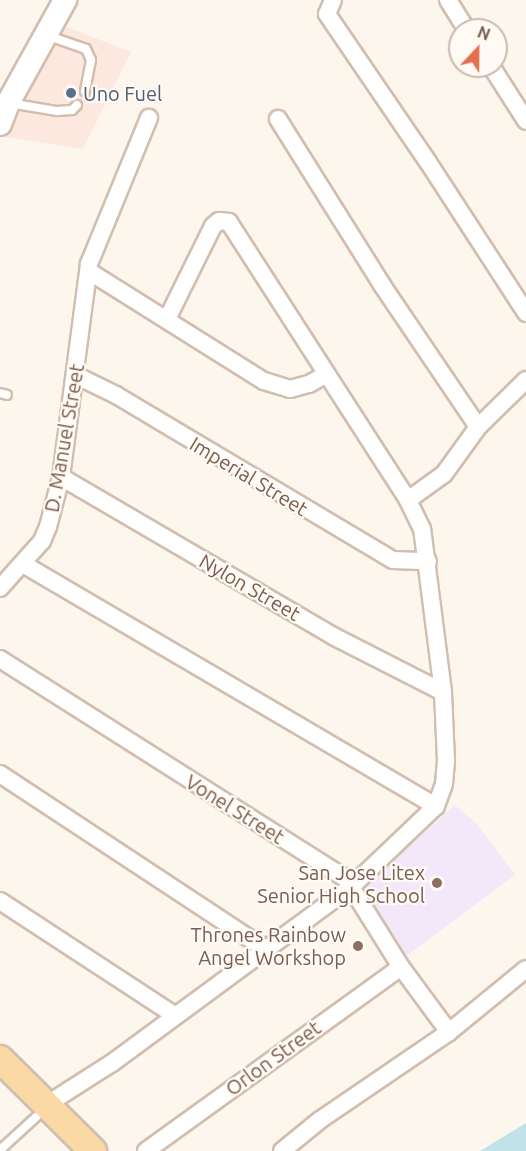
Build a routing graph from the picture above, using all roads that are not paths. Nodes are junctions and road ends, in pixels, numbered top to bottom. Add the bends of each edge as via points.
1 (65, 0) edge
2 (333, 0) edge
3 (448, 0) edge
4 (459, 18) edge
5 (45, 34) junction
6 (498, 78) edge
7 (85, 91) dead end
8 (8, 103) junction
9 (77, 105) dead end
10 (149, 118) dead end
11 (278, 119) dead end
12 (526, 120) edge
13 (0, 124) edge
14 (90, 272) junction
15 (526, 314) edge
16 (167, 319) junction
17 (75, 375) junction
18 (325, 375) junction
19 (526, 380) edge
20 (478, 427) junction
21 (61, 477) junction
22 (408, 500) junction
23 (428, 561) junction
24 (23, 564) junction
25 (0, 588) edge
26 (0, 659) edge
27 (443, 692) junction
28 (0, 774) edge
29 (436, 806) junction
30 (351, 887) junction
31 (0, 901) edge
32 (267, 950) junction
33 (402, 967) junction
34 (526, 969) edge
35 (174, 1016) junction
36 (449, 1032) junction
37 (2, 1072) edge
38 (41, 1111) junction
39 (0, 1150) edge
40 (71, 1151) edge
41 (93, 1151) edge
42 (146, 1151) edge
43 (282, 1151) edge

1 - 5 main road
2 - 15 street via 327,14
3 - 4 street
5 - 7 lane via 86,49 91,60
5 - 8 main road
6 - 12 street
8 - 9 lane via 57,111 72,110
8 - 13 main road
10 - 14 street, D. Manuel Street via 89,264
11 - 20 street via 382,285
14 - 16 street
14 - 17 street, D. Manuel Street
16 - 18 street via 279,387 290,389
16 - 18 street via 213,226 227,221
17 - 21 street, D. Manuel Street
17 - 23 street, Imperial Street via 116,395 393,560
18 - 22 street
19 - 20 street
20 - 22 street via 444,474
21 - 24 street, D. Manuel Street via 45,534
21 - 27 street, Nylon Street via 333,636
22 - 23 street via 422,529
23 - 27 street
24 - 25 street, D. Manuel Street
24 - 29 street
26 - 30 street, Vonel Street via 346,879
27 - 29 street via 446,761
28 - 32 street
29 - 30 street
30 - 32 street
30 - 33 street, Vonel Street
31 - 35 street
32 - 35 street
33 - 36 street, Vonel Street
33 - 42 street, Orlon Street
34 - 36 street
35 - 38 street
36 - 43 street via 320,1120
37 - 38 main road
38 - 39 lane
38 - 40 main road
38 - 41 main road

